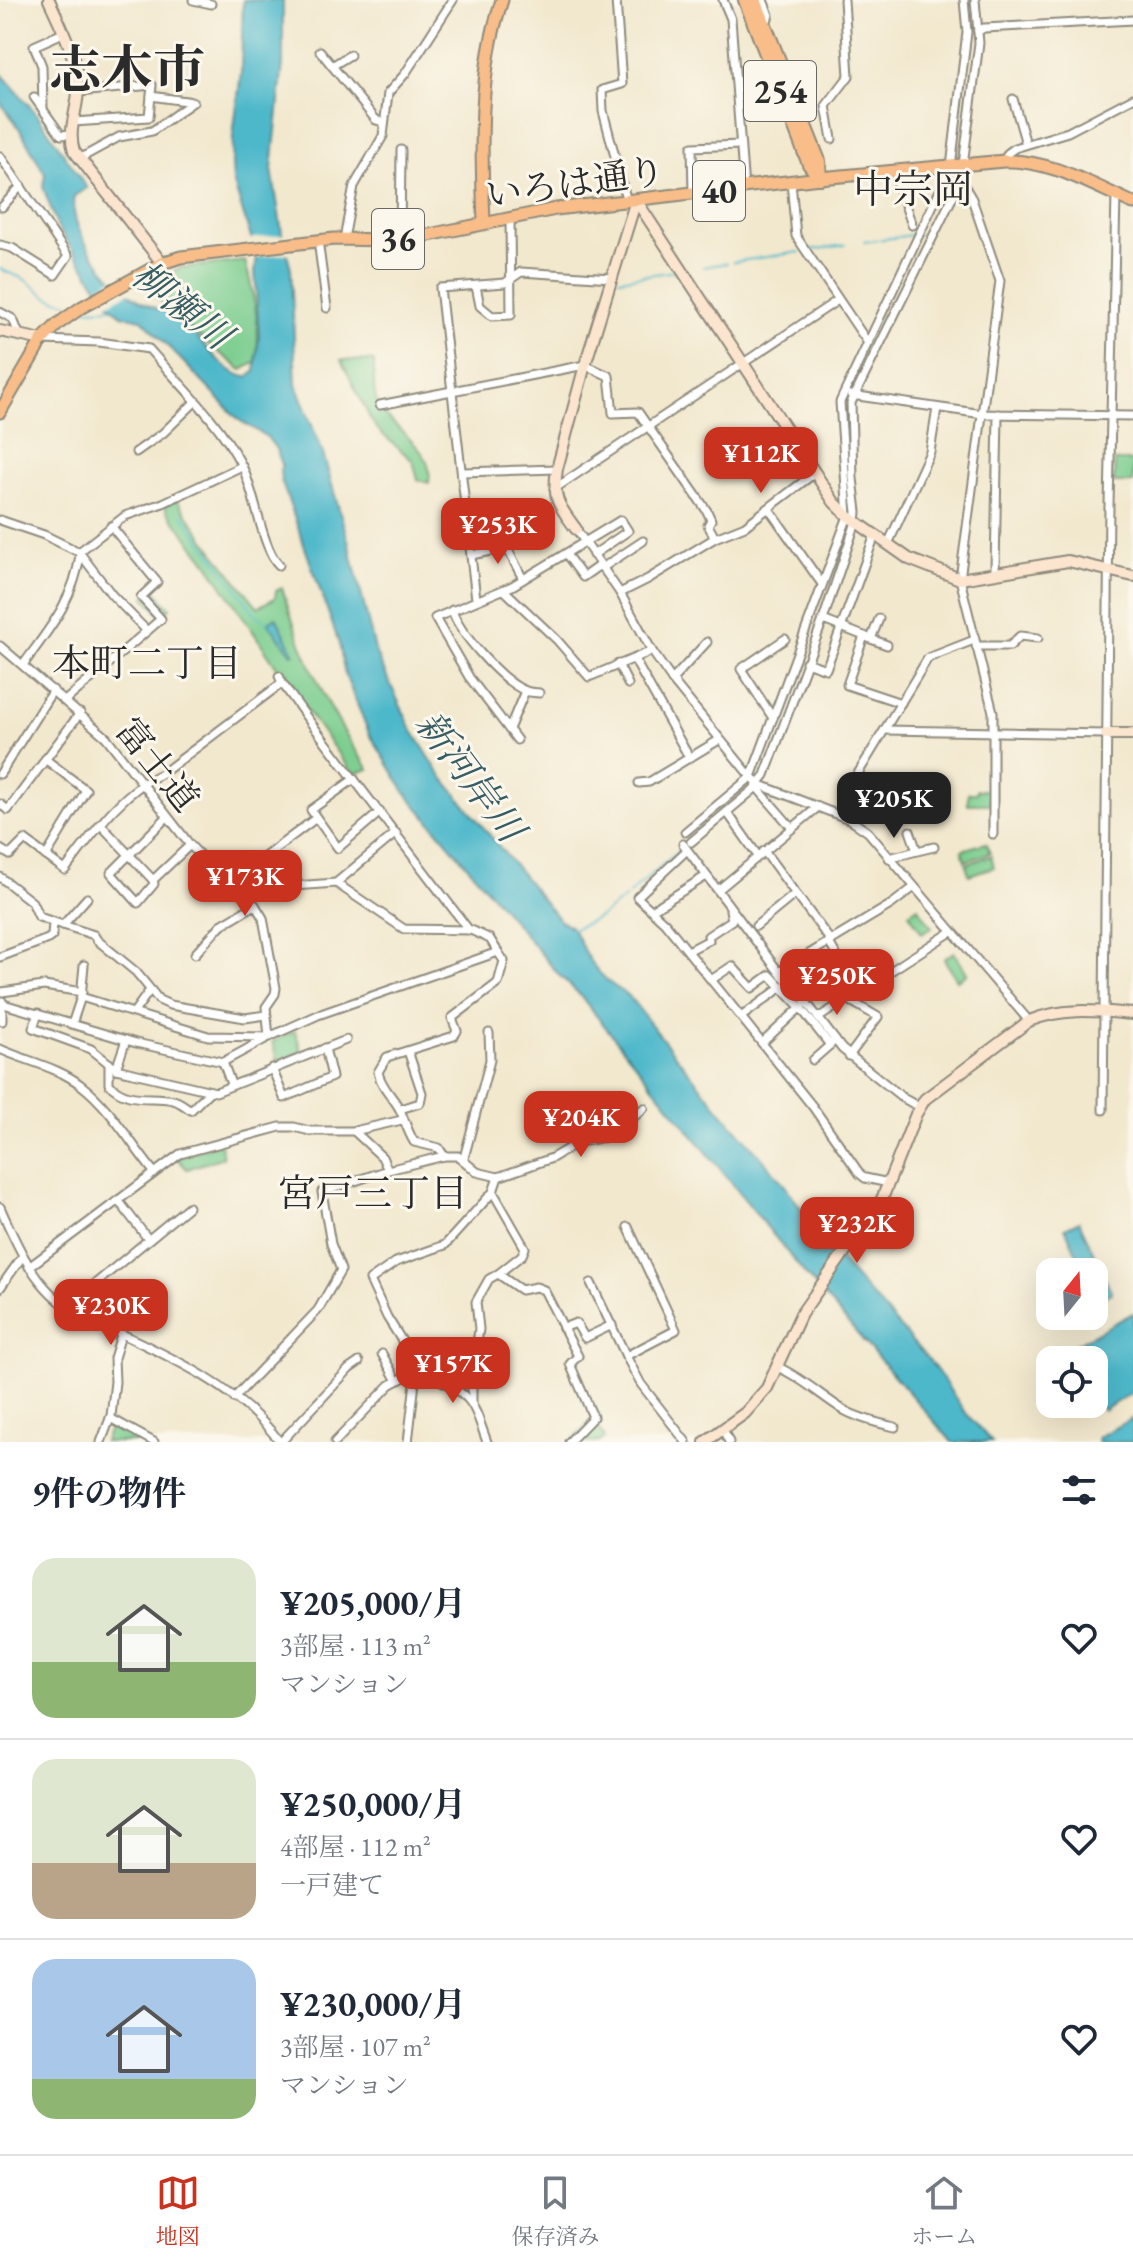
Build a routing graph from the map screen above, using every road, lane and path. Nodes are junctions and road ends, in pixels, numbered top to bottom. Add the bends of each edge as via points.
1 (49, 0) edge
2 (193, 0) edge
3 (453, 0) edge
4 (502, 0) edge
5 (616, 0) edge
6 (723, 0) edge
7 (745, 0) edge
8 (755, 0) edge
9 (763, 0) edge
10 (844, 0) edge
11 (964, 0) edge
12 (975, 0) edge
13 (211, 4) dead end
14 (1133, 20) edge
15 (765, 27) junction
16 (978, 31) junction
17 (63, 33) junction
18 (320, 51) dead end
19 (350, 55) dead end
20 (332, 66) junction
21 (78, 92) junction
22 (151, 96) junction
23 (34, 97) dead end
24 (1133, 98) edge
25 (1013, 99) dead end
26 (43, 109) junction
27 (73, 122) junction
28 (383, 122) junction
29 (71, 134) junction
30 (832, 139) dead end
31 (1026, 144) junction
32 (740, 145) junction
33 (401, 150) dead end
34 (0, 156) edge
35 (79, 159) junction
36 (1004, 161) junction
37 (957, 167) junction
38 (894, 173) junction
39 (820, 178) junction
40 (961, 180) junction
41 (791, 182) junction
42 (21, 186) junction
43 (744, 189) junction
44 (693, 194) junction
45 (1116, 195) junction
46 (632, 201) junction
47 (1133, 203) edge
48 (1, 207) edge
49 (510, 218) junction
50 (484, 222) junction
51 (912, 225) dead end
52 (344, 239) junction
53 (400, 239) junction
54 (314, 241) junction
55 (0, 245) edge
56 (162, 263) junction
57 (510, 278) junction
58 (612, 278) junction
59 (476, 286) junction
60 (838, 300) junction
61 (327, 308) dead end
62 (0, 312) edge
63 (0, 331) edge
64 (19, 334) junction
65 (42, 340) junction
66 (868, 343) junction
67 (744, 363) junction
68 (585, 365) junction
69 (453, 390) junction
70 (850, 395) junction
71 (195, 402) junction
72 (380, 405) dead end
73 (937, 408) junction
74 (0, 412) edge
75 (983, 414) junction
76 (998, 414) junction
77 (1111, 416) junction
78 (1133, 416) edge
79 (650, 426) junction
80 (136, 452) dead end
81 (242, 466) junction
82 (557, 469) junction
83 (463, 472) junction
84 (816, 472) junction
85 (554, 489) junction
86 (769, 509) junction
87 (852, 519) junction
88 (0, 520) edge
89 (111, 526) junction
90 (576, 529) joint
91 (875, 535) junction
92 (715, 538) junction
93 (643, 541) dead end
94 (584, 543) junction
95 (888, 544) junction
96 (80, 553) junction
97 (566, 554) junction
98 (471, 555) junction
99 (593, 555) junction
100 (279, 565) dead end
101 (601, 567) junction
102 (995, 571) junction
103 (1108, 573) junction
104 (1133, 576) edge
105 (523, 579) junction
106 (960, 579) junction
107 (822, 584) junction
108 (504, 590) junction
109 (620, 593) junction
110 (476, 599) junction
111 (452, 610) junction
112 (879, 619) dead end
113 (823, 620) junction
114 (841, 627) junction
115 (147, 631) junction
116 (867, 637) junction
117 (1038, 638) dead end
118 (785, 639) dead end
119 (707, 642) dead end
120 (975, 643) junction
121 (887, 645) dead end
122 (0, 646) edge
123 (652, 651) junction
124 (634, 659) junction
125 (806, 662) junction
126 (618, 664) junction
127 (23, 665) junction
128 (589, 677) junction
129 (672, 680) junction
130 (580, 684) dead end
131 (628, 684) dead end
132 (53, 690) junction
133 (525, 691) junction
134 (539, 693) dead end
135 (66, 700) junction
136 (901, 703) junction
137 (80, 713) junction
138 (773, 718) junction
139 (509, 729) junction
140 (885, 730) junction
141 (993, 732) junction
142 (1106, 734) junction
143 (1133, 734) edge
144 (517, 740) dead end
145 (719, 740) junction
146 (689, 757) junction
147 (45, 759) junction
148 (0, 774) edge
149 (751, 777) junction
150 (354, 779) junction
151 (141, 783) junction
152 (639, 783) dead end
153 (759, 783) junction
154 (0, 804) edge
155 (818, 807) junction
156 (380, 812) junction
157 (727, 812) junction
158 (167, 817) junction
159 (316, 818) junction
160 (849, 819) junction
161 (101, 825) junction
162 (792, 828) junction
163 (910, 831) dead end
164 (685, 832) dead end
165 (396, 833) junction
166 (993, 834) dead end
167 (190, 845) junction
168 (687, 846) junction
169 (934, 847) dead end
170 (0, 849) edge
171 (917, 851) junction
172 (761, 854) junction
173 (46, 856) junction
174 (129, 856) junction
175 (889, 858) junction
176 (706, 876) junction
177 (0, 877) edge
178 (153, 880) junction
179 (230, 883) junction
180 (336, 883) junction
181 (913, 888) junction
182 (718, 890) junction
183 (795, 894) junction
184 (87, 898) dead end
185 (729, 904) junction
186 (255, 905) junction
187 (652, 910) junction
188 (53, 923) junction
189 (63, 925) junction
190 (756, 926) dead end
191 (469, 930) junction
192 (951, 932) junction
193 (829, 940) junction
194 (688, 951) junction
195 (498, 952) junction
196 (195, 954) dead end
197 (0, 957) edge
198 (84, 965) dead end
199 (779, 972) junction
200 (711, 980) junction
201 (785, 984) junction
202 (1, 989) edge
203 (150, 990) junction
204 (859, 993) junction
205 (82, 994) junction
206 (849, 1000) junction
207 (1, 1002) edge
208 (804, 1005) junction
209 (1104, 1011) junction
210 (134, 1012) junction
211 (38, 1013) junction
212 (1133, 1014) edge
213 (266, 1015) junction
214 (741, 1017) junction
215 (818, 1018) junction
216 (2, 1021) dead end
217 (1029, 1021) junction
218 (72, 1024) junction
219 (489, 1033) dead end
220 (269, 1037) junction
221 (126, 1040) junction
222 (346, 1040) dead end
223 (832, 1042) junction
224 (762, 1043) junction
225 (325, 1048) junction
226 (0, 1049) edge
227 (408, 1051) junction
228 (849, 1056) junction
229 (813, 1060) dead end
230 (223, 1062) junction
231 (113, 1066) junction
232 (272, 1068) junction
233 (231, 1084) junction
234 (210, 1091) junction
235 (919, 1107) junction
236 (644, 1108) dead end
237 (400, 1109) junction
238 (1103, 1110) dead end
239 (402, 1120) junction
240 (354, 1131) junction
241 (444, 1156) junction
242 (464, 1158) junction
243 (388, 1170) junction
244 (154, 1172) junction
245 (498, 1177) junction
246 (889, 1183) junction
247 (493, 1192) junction
248 (118, 1200) junction
249 (0, 1207) edge
250 (188, 1207) dead end
251 (628, 1227) dead end
252 (148, 1239) junction
253 (22, 1257) junction
254 (29, 1267) junction
255 (498, 1274) junction
256 (591, 1283) dead end
257 (0, 1288) edge
258 (67, 1307) junction
259 (612, 1325) junction
260 (563, 1328) junction
261 (121, 1335) junction
262 (382, 1354) dead end
263 (626, 1356) junction
264 (359, 1362) dead end
265 (778, 1367) junction
266 (417, 1368) junction
267 (397, 1381) junction
268 (234, 1398) junction
269 (472, 1402) junction
270 (110, 1418) junction
271 (895, 1427) dead end
272 (723, 1429) junction
273 (278, 1441) edge
274 (101, 1442) edge
275 (154, 1442) edge
276 (335, 1442) edge
277 (408, 1442) edge
278 (487, 1442) edge
279 (569, 1442) edge
280 (686, 1442) edge
281 (705, 1442) edge
282 (729, 1442) edge

1 - 17 street
2 - 13 street
3 - 28 street via 405,74 390,88
4 - 50 main road via 486,72
5 - 46 street via 622,84 602,90 603,111
6 - 32 street via 731,19
7 - 39 highway, 254 via 809,164
8 - 15 highway, 254
9 - 15 street via 769,15
10 - 30 street via 849,76 826,106
11 - 37 street via 967,32
12 - 16 street
14 - 16 street
15 - 39 highway, 254 via 819,161
16 - 37 street
17 - 21 street via 74,60
17 - 26 street via 34,46 42,66
18 - 20 street
19 - 20 street
20 - 28 street
21 - 22 street via 152,85
21 - 27 street
22 - 27 street via 149,117
22 - 35 street via 193,102 152,131 119,137
23 - 26 street
24 - 31 street via 1068,132
25 - 31 street
26 - 29 street via 61,135
27 - 29 street
28 - 52 street via 381,141 353,191
29 - 35 street
31 - 36 street
32 - 43 street
32 - 44 street via 692,147
33 - 53 street
34 - 42 street
35 - 56 street
36 - 37 main road, いろは通り / 40
36 - 45 main road, いろは通り / 40 via 1046,166
37 - 38 main road, いろは通り / 40
37 - 40 street
37 - 66 street
38 - 39 main road, いろは通り / 40
38 - 51 street
39 - 41 main road, いろは通り / 40
40 - 70 street
40 - 75 street via 1000,281
41 - 43 main road, いろは通り / 40
41 - 60 street via 793,230
42 - 48 street
42 - 55 street via 68,256 55,275
43 - 44 main road, いろは通り / 40
44 - 46 main road, いろは通り / 40
45 - 47 main road, いろは通り / 40
45 - 77 street
46 - 49 main road, いろは通り / 40
46 - 58 street
46 - 67 street
49 - 50 main road, いろは通り / 40
49 - 57 street
50 - 53 main road, いろは通り / 36
52 - 53 main road, いろは通り / 36
52 - 54 main road, いろは通り / 36
54 - 56 main road, いろは通り / 36
54 - 61 street
56 - 65 main road, 36 via 69,316
57 - 58 street via 521,272
57 - 59 street
57 - 59 street via 511,315 492,316 480,306
58 - 68 street
59 - 69 street via 440,288
60 - 66 street
60 - 67 street
62 - 64 street via 13,319
63 - 64 street
64 - 65 street
65 - 71 street via 149,349
65 - 74 main road, 36
66 - 70 street
67 - 79 street
67 - 84 street
68 - 69 street
68 - 79 street via 609,376 613,413 638,412
68 - 82 street
69 - 72 street
69 - 83 street
70 - 73 street
70 - 87 street via 857,512
70 - 87 street via 840,404
71 - 80 street
71 - 81 street via 219,426
73 - 75 street
73 - 95 street via 930,452
75 - 76 street
75 - 106 street
76 - 77 street
76 - 102 street
77 - 78 street
77 - 103 street
79 - 85 street
79 - 92 street via 707,511
81 - 89 street
81 - 100 street via 261,529
82 - 83 street
82 - 85 street
83 - 98 street
84 - 86 street
84 - 87 street
85 - 90 street
86 - 92 street
86 - 107 street
87 - 91 street
87 - 107 street
87 - 113 street
88 - 96 street
89 - 96 street
89 - 115 street via 157,582 141,597 161,619
90 - 94 street
91 - 95 street
91 - 114 street
92 - 109 street
93 - 101 street
94 - 97 street
94 - 99 street
94 - 99 street via 621,520 628,531
95 - 106 street via 909,559
96 - 115 street
96 - 127 street via 70,595
97 - 101 street via 583,577
97 - 105 street
98 - 105 street via 507,548
98 - 110 street
99 - 101 street
101 - 109 street
102 - 103 street via 1068,561
102 - 106 street
103 - 104 street
103 - 142 street
105 - 108 street
106 - 120 street
107 - 138 street
108 - 110 street
108 - 128 street
109 - 123 street
110 - 111 street
111 - 133 street via 456,624 477,650
111 - 139 street via 435,618 469,677
112 - 116 street
113 - 114 street
113 - 125 street
114 - 116 street
114 - 125 street via 826,669
115 - 135 street
116 - 121 street
116 - 136 street via 847,685
117 - 120 street via 1020,636 1010,646
118 - 138 street via 741,669
119 - 129 street
120 - 136 street via 928,658
120 - 141 street via 990,692
122 - 127 street, 富士道
123 - 124 street
123 - 129 street
124 - 126 street
124 - 146 street
125 - 153 street
126 - 128 street
126 - 131 street
127 - 132 street, 富士道
128 - 130 street
129 - 145 street
132 - 135 street, 富士道
132 - 148 street
133 - 134 street
133 - 139 street
135 - 137 street, 富士道
136 - 140 street
137 - 147 street
137 - 151 street, 富士道 via 115,747
138 - 149 street
139 - 144 street
140 - 141 street
140 - 160 street via 850,789
141 - 142 street
141 - 166 street
142 - 143 street
142 - 209 street
145 - 146 street
145 - 149 street
146 - 152 street
147 - 154 street via 8,810
147 - 173 street via 86,790
149 - 153 street
149 - 164 street
150 - 151 street via 280,679 163,773
150 - 156 street
150 - 159 street via 311,810
151 - 158 street, 富士道
151 - 161 street
153 - 155 street
153 - 157 street
153 - 162 street
155 - 160 street
155 - 162 street
156 - 159 street via 338,848
156 - 165 street
157 - 168 street
157 - 172 street
158 - 167 street, 富士道
158 - 174 street
159 - 179 street
160 - 175 street
161 - 173 street via 65,870
161 - 174 street
162 - 172 street
163 - 171 street
165 - 180 street
165 - 191 street
167 - 178 street
167 - 179 street, 富士道
168 - 176 street
168 - 187 street via 637,897
169 - 171 street
170 - 173 street via 10,855 25,840
171 - 175 street
172 - 182 street
172 - 183 street
174 - 178 street
174 - 178 street via 111,873 138,903
175 - 181 street
176 - 182 street
176 - 187 street
177 - 188 street via 32,902 39,917
179 - 180 street via 265,888
179 - 186 street, 富士道
180 - 191 street via 409,931
181 - 192 street
181 - 193 street
182 - 185 street
183 - 190 street
183 - 193 street
184 - 189 street
185 - 194 street via 732,920
185 - 199 street
186 - 196 street via 221,925
186 - 213 street via 265,923 276,980
187 - 194 street
188 - 189 street
188 - 197 street via 48,939
189 - 203 street via 94,935
191 - 195 street via 490,939
192 - 204 street
192 - 217 street
193 - 199 street
193 - 204 street
194 - 200 street
195 - 220 street
195 - 227 street via 504,961 498,983 452,1018 454,1036
198 - 205 street
199 - 201 street
200 - 201 street via 732,966 752,988 770,975
200 - 214 street
201 - 208 street
201 - 214 street
202 - 205 street via 44,986
202 - 207 street
203 - 210 street
203 - 213 street via 159,1000 193,1011 245,1018
204 - 206 street
205 - 210 street
205 - 218 street
206 - 215 street
206 - 228 street via 878,1017
207 - 211 street
207 - 216 street
208 - 215 street
208 - 223 street
208 - 224 street
209 - 212 street
209 - 217 street via 1059,1012
209 - 238 street
210 - 220 street via 208,1036
211 - 218 street
211 - 231 street via 33,1028 91,1049
213 - 220 street
214 - 224 street
215 - 223 street
217 - 235 street
218 - 221 street
219 - 242 street via 490,1060
220 - 230 street
221 - 230 street
221 - 231 street
222 - 225 street
223 - 228 street
223 - 229 street
224 - 246 street via 860,1174
225 - 232 street
225 - 232 street via 332,1077 296,1095 284,1098
226 - 244 street via 80,1084
227 - 237 street via 422,1093 420,1103
227 - 237 street via 387,1057 378,1072
228 - 235 street
230 - 233 street
231 - 234 street
231 - 234 street via 109,1084 139,1099 175,1100 191,1110
232 - 233 street
233 - 234 street
235 - 246 street
236 - 245 street via 612,1136 579,1142
237 - 239 street
239 - 240 street
239 - 241 street via 414,1142 439,1148
240 - 243 street via 382,1157
240 - 244 street via 280,1127 180,1154
241 - 242 street
241 - 243 street
242 - 245 street via 477,1172
243 - 268 street via 322,1192 341,1270 318,1310
244 - 248 street
245 - 247 street
246 - 265 street via 809,1303
247 - 255 street via 525,1248
247 - 266 street via 445,1245 396,1262 370,1280
248 - 252 street
248 - 254 street
249 - 253 street
250 - 252 street
251 - 263 street via 676,1330
252 - 258 street
253 - 254 street
253 - 257 street
254 - 258 street
255 - 260 street via 521,1290 544,1290
255 - 269 street via 476,1302 479,1329
256 - 259 street
258 - 261 street
259 - 260 street via 585,1338 576,1323
259 - 263 street
260 - 279 street via 578,1356 570,1364 593,1417
261 - 268 street via 179,1362
261 - 270 street
262 - 267 street
263 - 280 street
264 - 273 street
265 - 271 street via 843,1410
265 - 272 street via 753,1406
266 - 267 street
266 - 269 street via 423,1366
266 - 277 street
267 - 276 street
268 - 273 street
269 - 278 street
270 - 274 street
270 - 275 street
272 - 281 street
272 - 282 street

